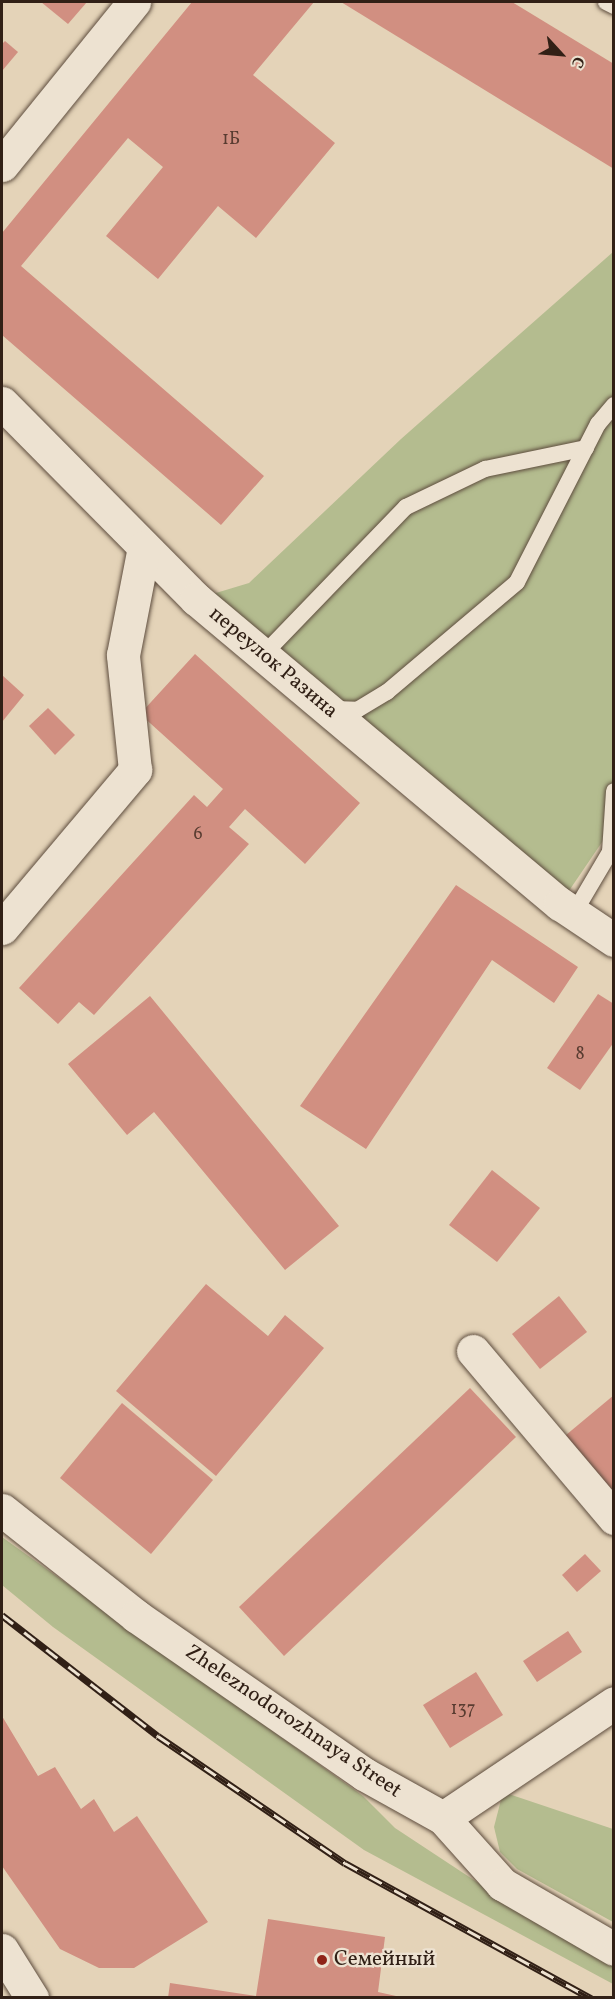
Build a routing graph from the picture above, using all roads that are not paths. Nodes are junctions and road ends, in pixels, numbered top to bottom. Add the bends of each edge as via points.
1 (134, 2) edge
2 (606, 2) edge
3 (614, 6) edge
4 (2, 165) edge
5 (2, 403) edge
6 (614, 405) edge
7 (586, 447) junction
8 (144, 547) junction
9 (263, 655) junction
10 (328, 709) junction
11 (614, 791) edge
12 (567, 909) junction
13 (2, 928) edge
14 (614, 940) edge
15 (473, 1351) dead end
16 (2, 1510) edge
17 (614, 1518) edge
18 (614, 1703) edge
19 (443, 1818) junction
20 (614, 1949) edge
21 (2, 1950) edge
22 (32, 1998) edge

1 - 4 street
2 - 3 lane
5 - 8 street, переулок Разина
6 - 7 lane
7 - 9 lane via 485,469 406,507
7 - 10 lane via 517,582 387,692 357,710
8 - 9 street, переулок Разина via 196,599
8 - 13 street via 123,655 135,770
9 - 10 street, переулок Разина
10 - 12 street, переулок Разина
11 - 12 lane via 610,852
12 - 14 street, переулок Разина
15 - 17 street
16 - 19 street, Zheleznodorozhnaya Street via 136,1616 364,1774
18 - 19 street
19 - 20 street, Zheleznodorozhnaya Street via 502,1884
21 - 22 street

